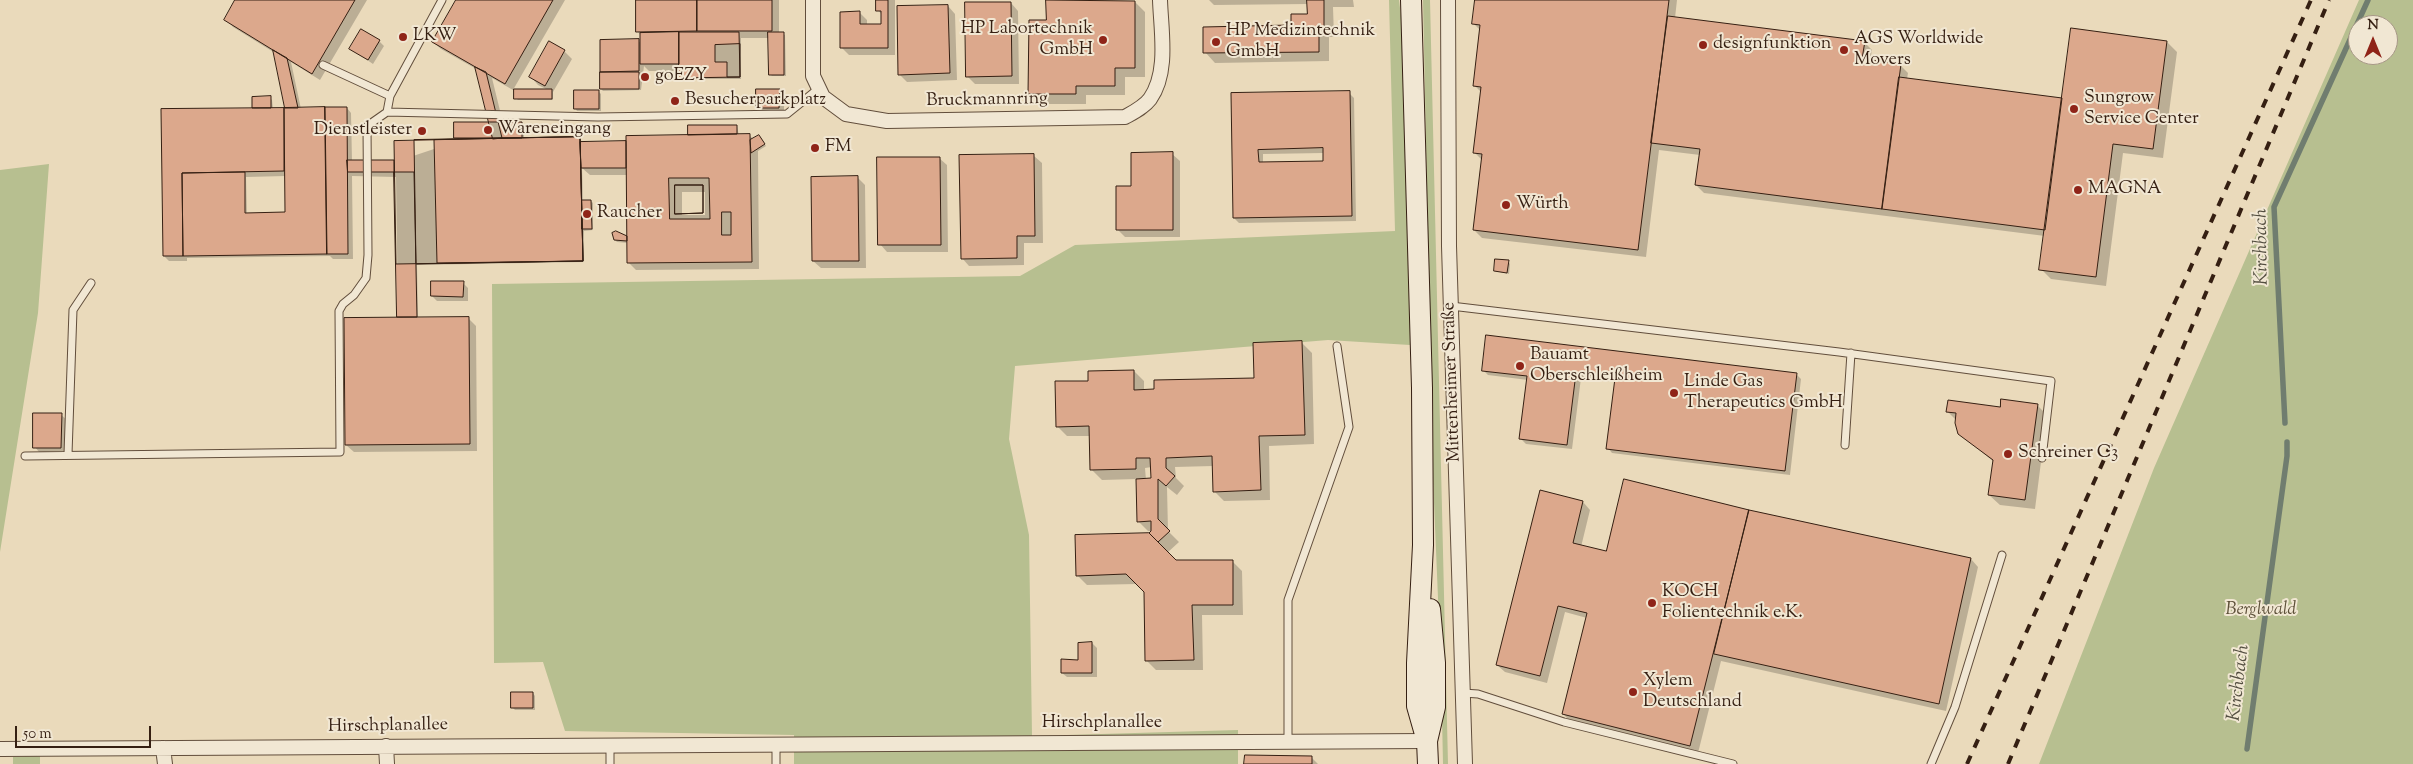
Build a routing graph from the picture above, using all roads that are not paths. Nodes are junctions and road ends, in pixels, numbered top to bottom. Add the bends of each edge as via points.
1 (442, 0) edge
2 (813, 0) edge
3 (1160, 0) edge
4 (1411, 0) edge
5 (1448, 0) edge
6 (323, 65) dead end
7 (818, 89) junction
8 (390, 96) junction
9 (387, 112) junction
10 (91, 283) dead end
11 (1451, 306) junction
12 (1337, 346) dead end
13 (1851, 354) junction
14 (1845, 445) dead end
15 (68, 454) junction
16 (25, 456) dead end
17 (2042, 458) dead end
18 (2002, 554) dead end
19 (1463, 693) junction
20 (1288, 741) junction
21 (1427, 741) junction
22 (776, 744) junction
23 (610, 745) junction
24 (386, 746) junction
25 (164, 748) junction
26 (0, 749) edge
27 (165, 764) edge
28 (387, 764) edge
29 (610, 764) edge
30 (776, 764) edge
31 (1428, 764) edge
32 (1465, 764) edge
33 (1733, 764) edge
34 (1931, 764) edge

1 - 8 lane
2 - 7 street via 813,76
3 - 7 street, Bruckmannring via 1159,78 1150,99 1125,117 887,121 846,114 830,104
4 - 21 main road, Mittenheimer Straße via 1424,544 1417,706
5 - 11 street, Mittenheimer Straße
6 - 8 lane
7 - 9 lane via 787,114 598,117
8 - 9 lane
9 - 15 lane via 367,126 366,278 339,311 340,452
10 - 15 lane via 73,310
11 - 13 lane
11 - 19 street, Mittenheimer Straße
12 - 20 lane via 1349,427 1288,600
13 - 14 lane
13 - 17 lane via 2051,381
15 - 16 lane
18 - 34 lane via 1956,707
19 - 32 street, Mittenheimer Straße
19 - 33 lane via 1478,694 1564,722
20 - 21 street, Hirschplanallee
20 - 22 street, Hirschplanallee
21 - 31 main road, Mittenheimer Straße
22 - 23 street, Hirschplanallee
22 - 30 lane
23 - 24 street, Hirschplanallee
23 - 29 lane
24 - 25 street, Hirschplanallee
24 - 28 street
25 - 26 street, Hirschplanallee
25 - 27 street

